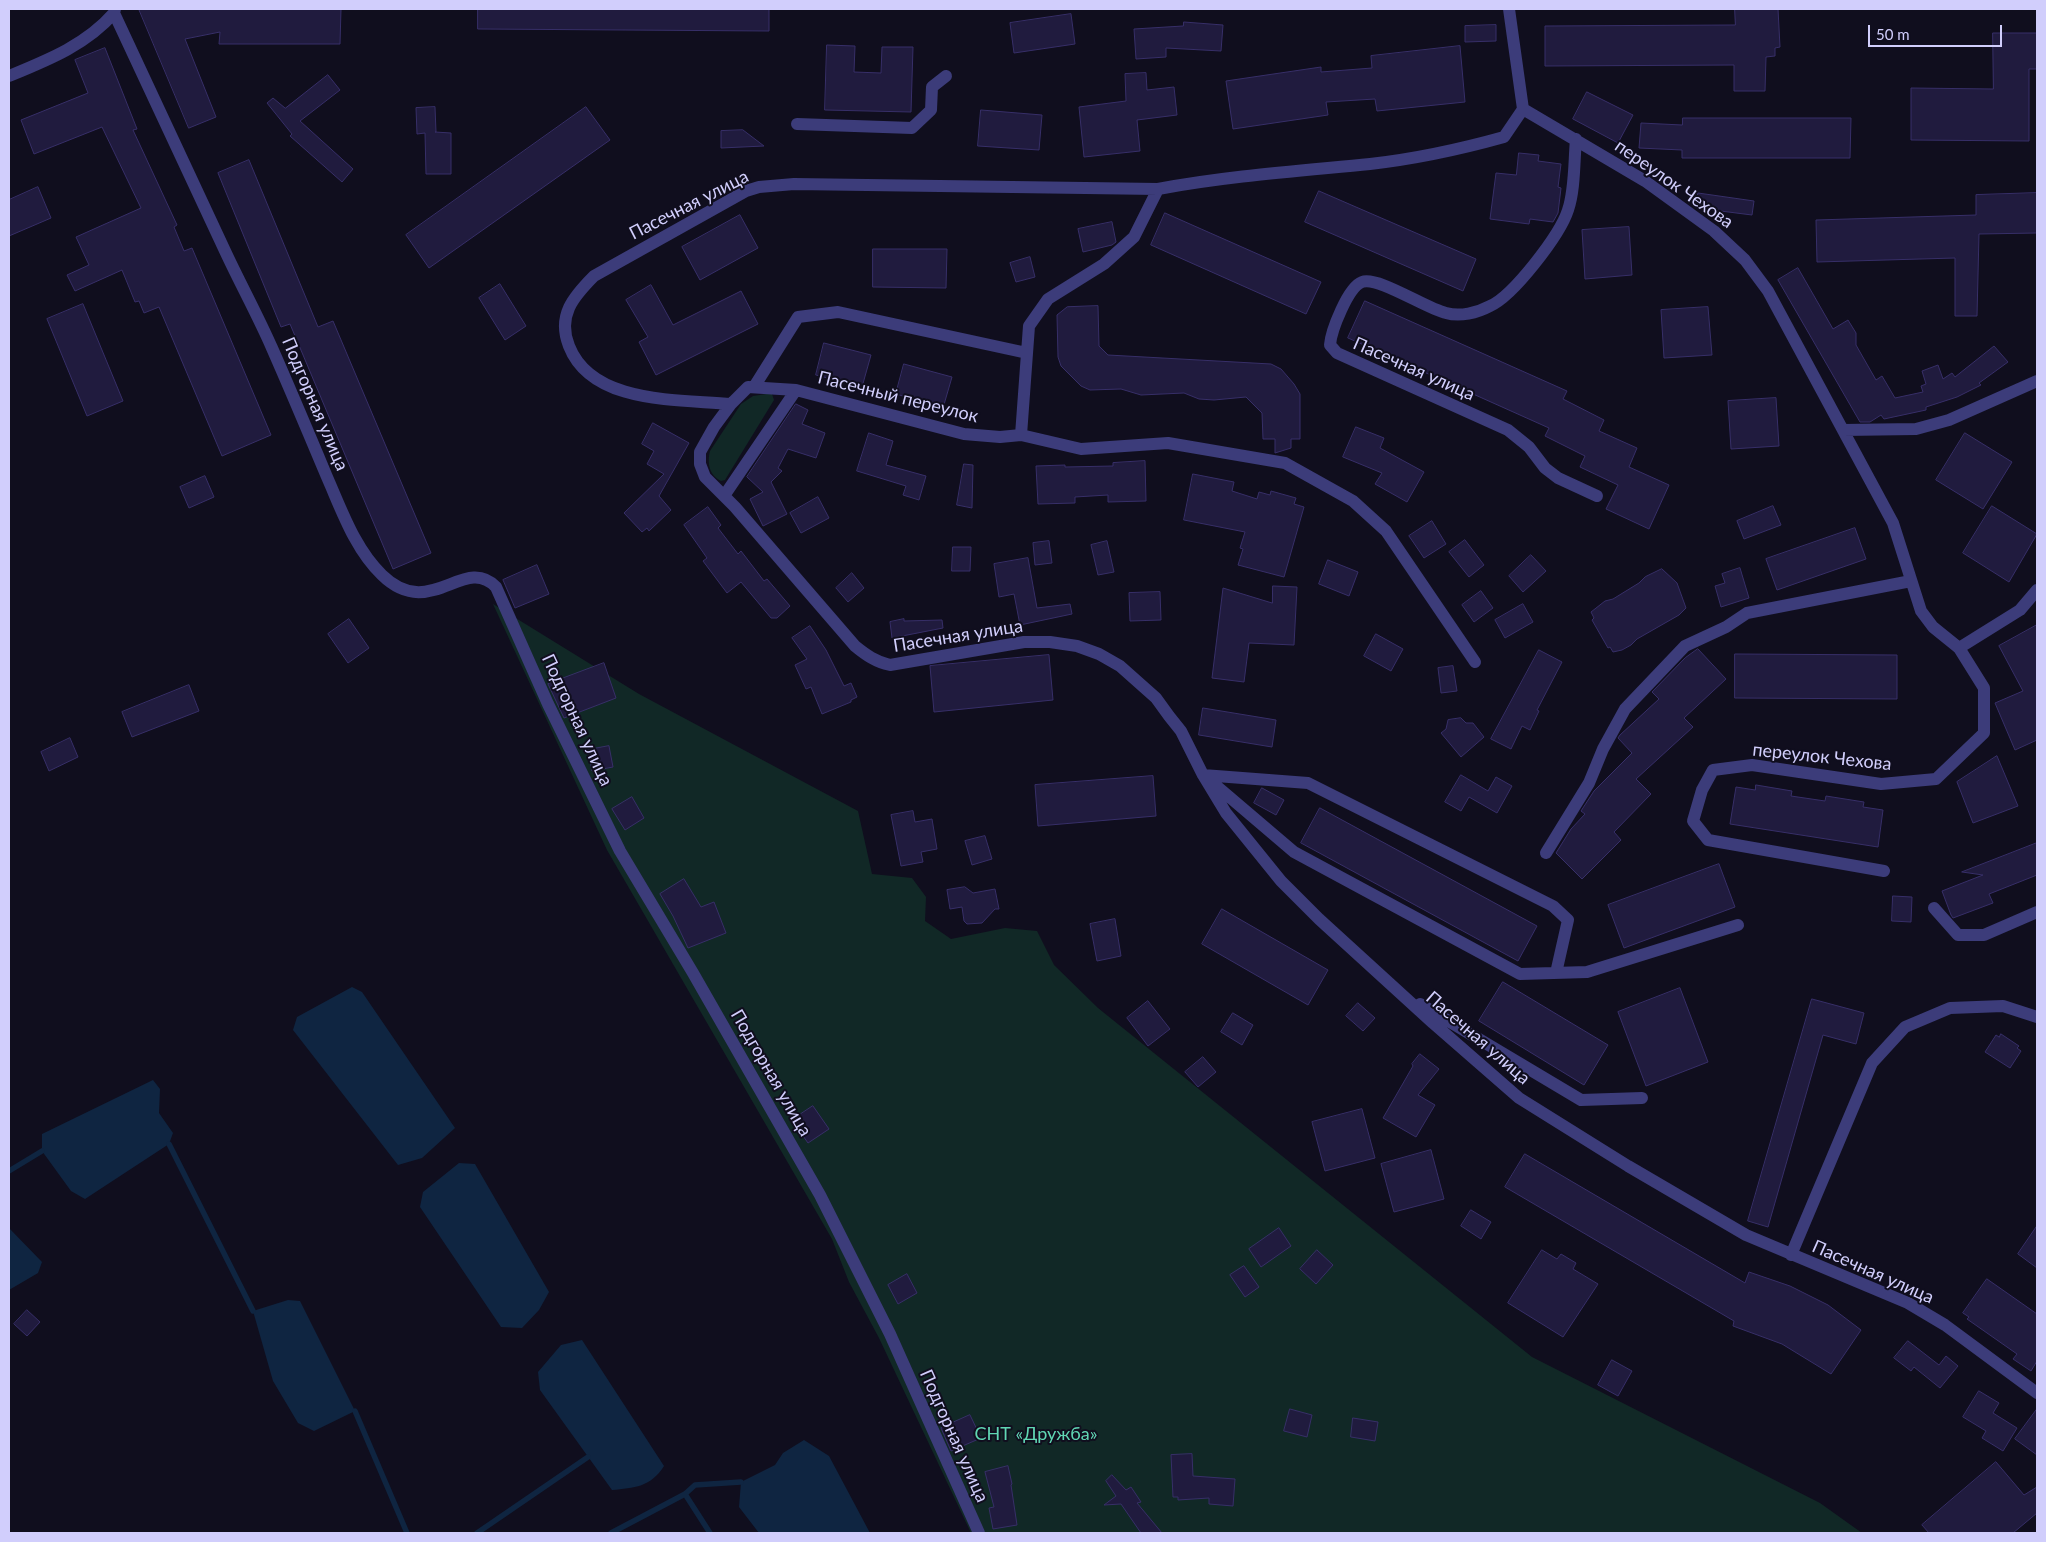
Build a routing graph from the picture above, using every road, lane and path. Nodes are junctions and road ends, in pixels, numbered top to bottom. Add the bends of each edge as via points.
1 (1509, 9) edge
2 (114, 11) edge
3 (9, 76) edge
4 (946, 76) dead end
5 (1523, 108) junction
6 (797, 124) dead end
7 (1576, 139) junction
8 (1158, 189) junction
9 (1027, 353) junction
10 (2037, 381) edge
11 (754, 387) junction
12 (796, 390) junction
13 (731, 404) junction
14 (1843, 430) junction
15 (1021, 435) junction
16 (724, 496) junction
17 (1597, 496) dead end
18 (1911, 582) junction
19 (2037, 590) edge
20 (1959, 648) junction
21 (1475, 662) dead end
22 (1203, 775) junction
23 (1546, 853) dead end
24 (1884, 871) dead end
25 (1934, 908) dead end
26 (2037, 912) edge
27 (1738, 925) dead end
28 (1556, 973) junction
29 (1396, 990) junction
30 (2037, 1017) edge
31 (1642, 1098) dead end
32 (1791, 1254) junction
33 (2037, 1393) edge
34 (979, 1533) edge

1 - 5 street
2 - 3 street via 100,28 82,41
2 - 34 street, Подгорная улица via 272,347 352,534 381,574 402,589 427,593 473,576 484,578 496,587 548,704 620,851 820,1195 890,1334
4 - 6 street via 932,87 931,110 912,128
5 - 7 street, переулок Чехова
5 - 8 street, Пасечная улица via 1504,137 1474,145 1371,163 1207,180
7 - 14 street, переулок Чехова via 1645,181 1714,231 1745,260 1768,291
7 - 17 street, Пасечная улица via 1568,210 1556,236 1507,295 1490,306 1458,316 1444,313 1375,282 1362,282 1350,292 1330,345 1337,353 1508,430 1558,478
8 - 9 street via 1134,236 1104,264 1048,299 1029,326
8 - 13 street, Пасечная улица via 794,184 759,187 746,191 594,276 575,295 567,313 564,334 572,353 587,373 620,391 648,397
9 - 11 street via 838,312 798,317
9 - 15 street
10 - 14 street via 1949,420 1916,428
11 - 12 street
11 - 13 street, Пасечная улица via 748,386
12 - 15 street, Пасечный переулок via 964,434 1000,438
12 - 16 street, Пасечный переулок
13 - 16 street, Пасечная улица via 700,452 705,476
14 - 18 street, переулок Чехова via 1893,523
15 - 21 street, Пасечный переулок via 1080,448 1168,443 1285,463 1353,501 1386,531
16 - 22 street, Пасечная улица via 855,646 869,657 890,665 1024,642 1076,646 1099,654 1120,666 1156,698 1181,731
18 - 20 street, переулок Чехова via 1921,611
18 - 23 street via 1747,613 1685,646 1624,709 1589,783
19 - 20 street via 2020,610
20 - 24 street, переулок Чехова via 1984,688 1984,733 1936,779 1881,784 1752,765 1713,770 1702,790 1693,821 1708,840
22 - 28 street, Пасечная улица via 1294,852 1520,974
22 - 28 street via 1308,783 1553,906 1568,920
22 - 29 street, Пасечная улица via 1226,813 1281,881
25 - 26 street via 1958,936 1984,935
27 - 28 street, Пасечная улица via 1587,972
29 - 31 street via 1581,1100
29 - 32 street, Пасечная улица via 1520,1098 1746,1235
30 - 32 street, Пасечная улица via 2003,1006 1950,1008 1905,1027 1872,1063
32 - 33 street, Пасечная улица via 1908,1304 1945,1325

